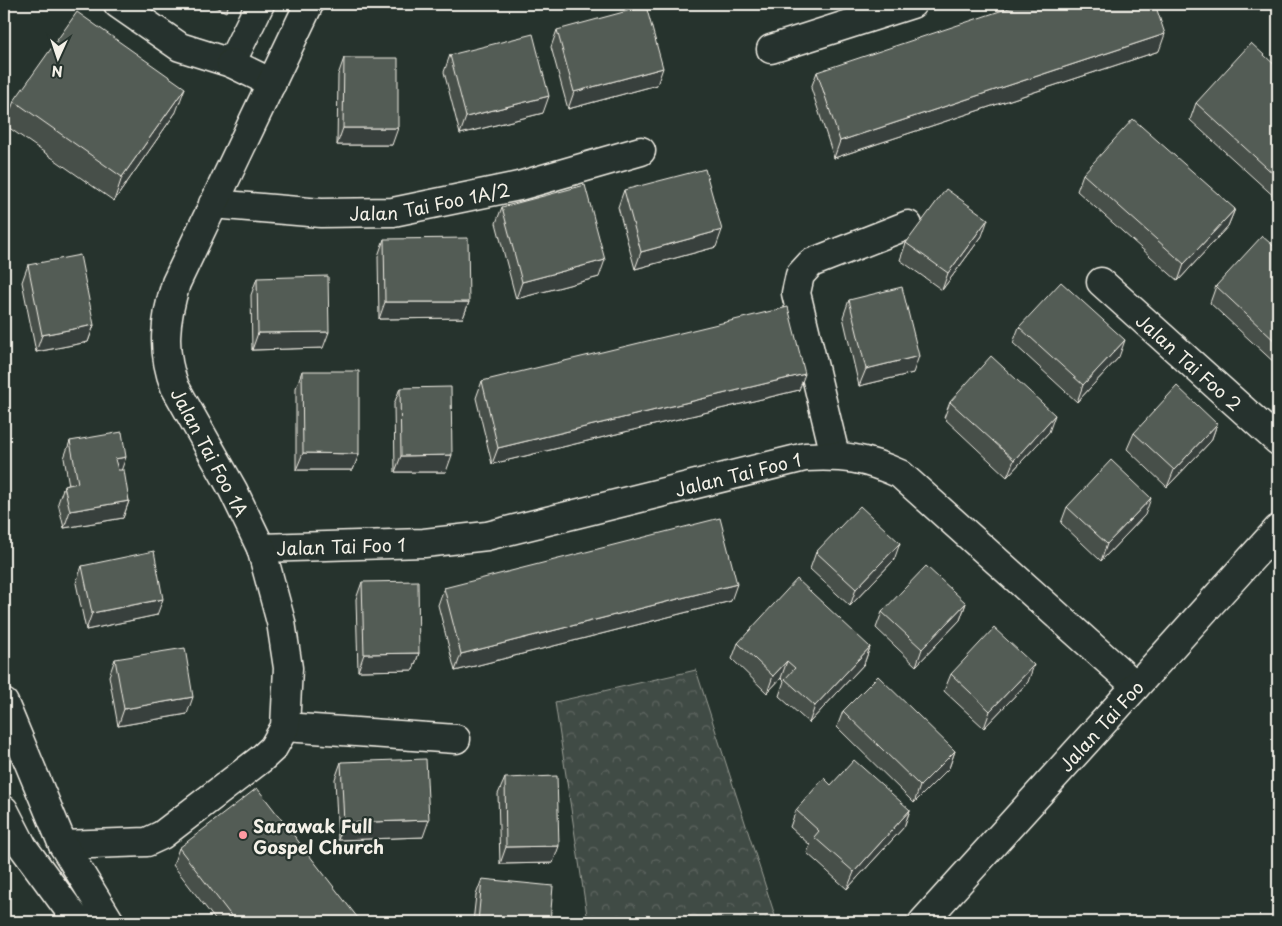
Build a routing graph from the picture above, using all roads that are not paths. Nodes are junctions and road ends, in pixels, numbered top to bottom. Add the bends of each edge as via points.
1 (118, 4) edge
2 (260, 4) edge
3 (309, 4) edge
4 (912, 4) edge
5 (771, 49) dead end
6 (231, 64) junction
7 (272, 83) junction
8 (641, 151) dead end
9 (213, 204) junction
10 (908, 225) dead end
11 (1101, 282) dead end
12 (1278, 441) edge
13 (835, 456) junction
14 (1278, 529) edge
15 (261, 548) junction
16 (1136, 686) junction
17 (4, 703) edge
18 (285, 727) junction
19 (456, 739) dead end
20 (4, 810) edge
21 (63, 845) junction
22 (78, 922) edge
23 (110, 922) edge
24 (923, 922) edge

1 - 6 main road via 180,47
2 - 6 main road
3 - 7 main road, Jalan Tai Foo 1A
4 - 5 main road
6 - 7 main road
7 - 9 main road, Jalan Tai Foo 1A
8 - 9 main road, Jalan Tai Foo 1A/2 via 519,186 393,212 321,213
9 - 15 main road, Jalan Tai Foo 1A via 176,283 164,342 168,369 175,387 233,490
10 - 13 main road via 811,263 800,275 796,293
11 - 12 main road, Jalan Tai Foo 2
13 - 15 main road, Jalan Tai Foo 1 via 805,457 487,536 424,543
13 - 16 main road, Jalan Tai Foo 1 via 873,461 900,474
14 - 16 main road, Jalan Tai Foo
15 - 18 main road, Jalan Tai Foo 1A via 281,622 288,668
16 - 24 main road, Jalan Tai Foo
17 - 21 main road
18 - 19 main road
18 - 21 main road, Jalan Tai Foo 1A via 273,748 262,759 147,842
20 - 22 main road via 22,847
21 - 23 main road

